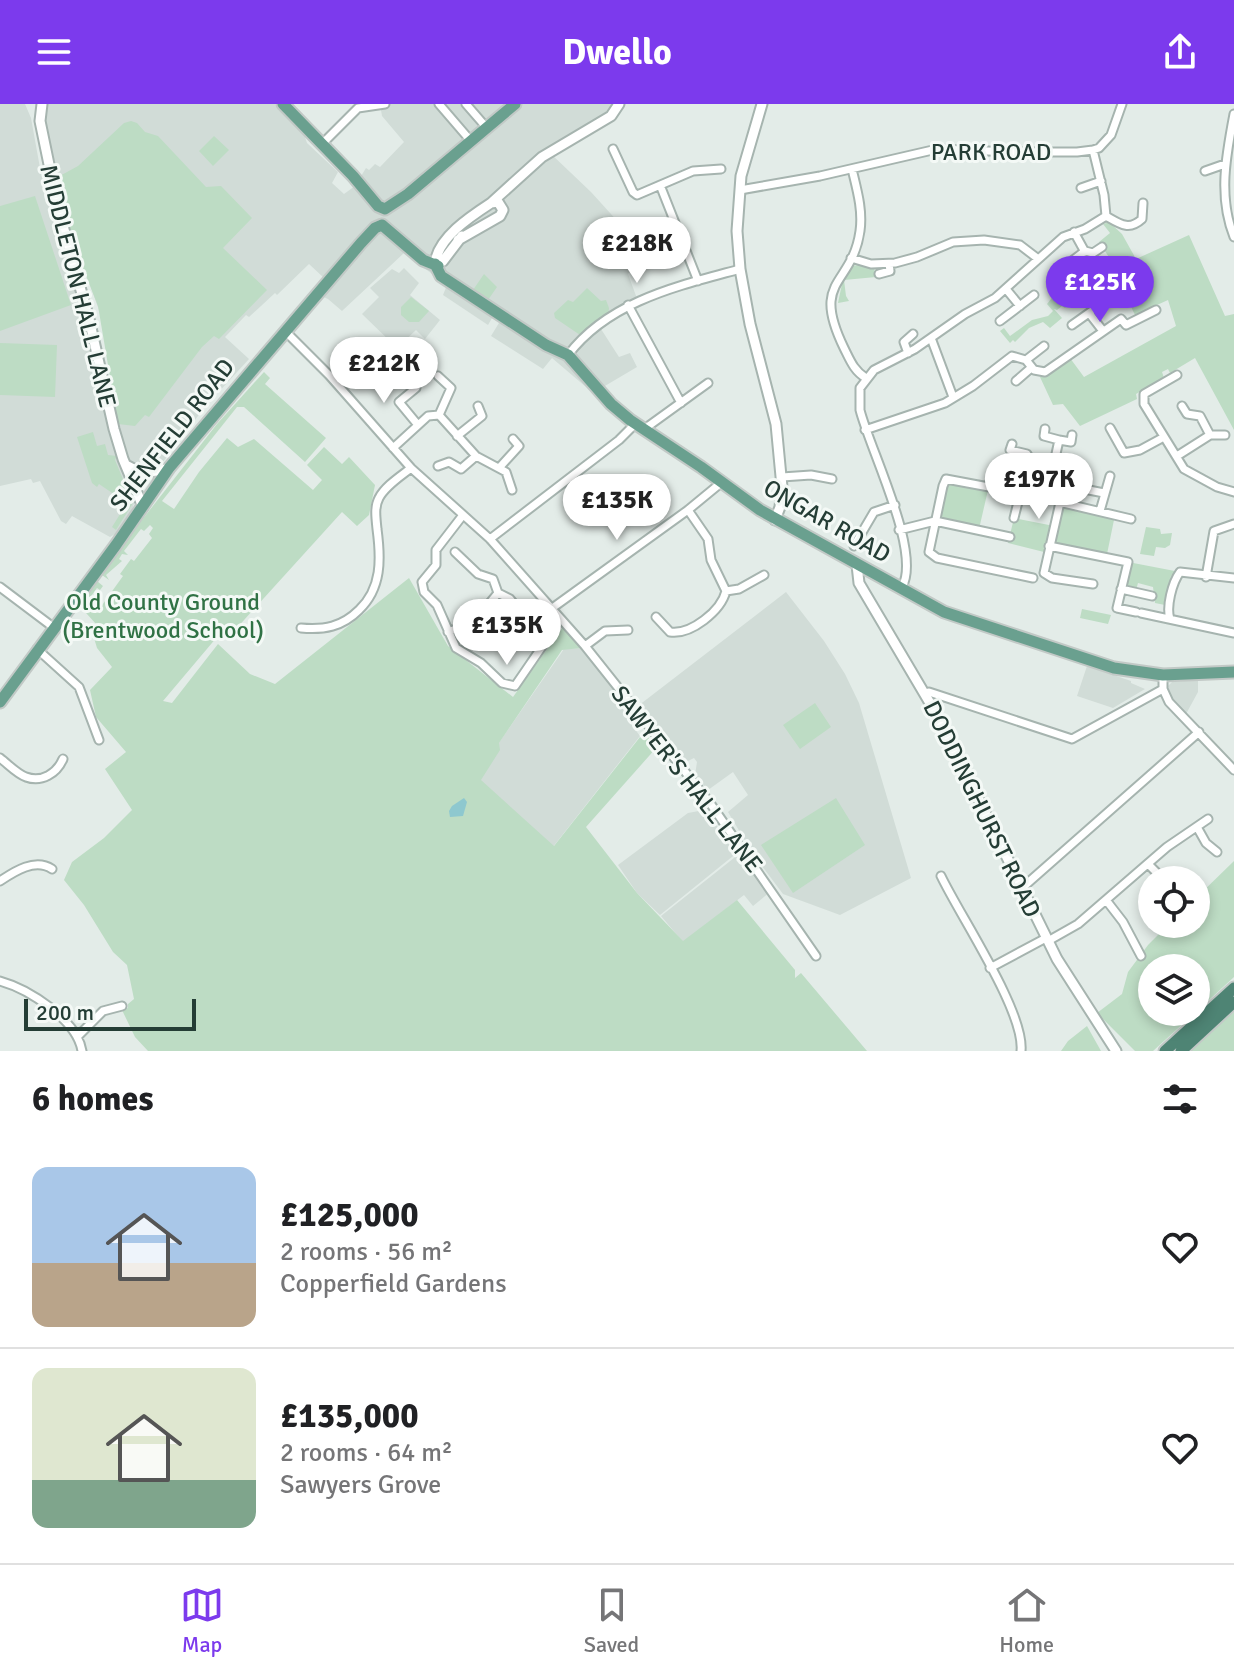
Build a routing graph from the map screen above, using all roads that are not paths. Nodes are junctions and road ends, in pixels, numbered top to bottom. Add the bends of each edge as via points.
1 (42, 104) edge
2 (283, 104) edge
3 (385, 104) edge
4 (439, 104) edge
5 (466, 104) edge
6 (515, 104) edge
7 (619, 104) edge
8 (762, 104) edge
9 (1122, 104) edge
10 (1234, 114) edge
11 (486, 127) junction
12 (470, 140) junction
13 (322, 144) junction
14 (613, 149) dead end
15 (1093, 150) junction
16 (1225, 164) junction
17 (721, 169) dead end
18 (852, 169) junction
19 (1205, 171) dead end
20 (516, 181) junction
21 (1101, 181) junction
22 (660, 185) junction
23 (1081, 188) dead end
24 (740, 190) junction
25 (1143, 203) dead end
26 (385, 209) junction
27 (491, 210) junction
28 (1106, 216) junction
29 (382, 229) junction
30 (1074, 232) junction
31 (1234, 237) edge
32 (1102, 247) dead end
33 (1085, 252) junction
34 (851, 258) junction
35 (1037, 258) junction
36 (435, 264) junction
37 (889, 264) junction
38 (1064, 267) dead end
39 (740, 269) junction
40 (879, 274) dead end
41 (698, 281) junction
42 (1006, 289) junction
43 (1034, 295) dead end
44 (1110, 298) dead end
45 (628, 305) junction
46 (1020, 306) junction
47 (1156, 310) dead end
48 (1089, 313) junction
49 (1000, 321) dead end
50 (1072, 325) dead end
51 (285, 331) junction
52 (1103, 331) junction
53 (913, 334) dead end
54 (931, 338) junction
55 (1044, 346) dead end
56 (908, 353) junction
57 (568, 355) junction
58 (1026, 360) junction
59 (1031, 368) junction
60 (1177, 375) dead end
61 (438, 376) dead end
62 (866, 378) junction
63 (1016, 381) dead end
64 (708, 383) dead end
65 (416, 388) dead end
66 (953, 397) junction
67 (681, 403) junction
68 (478, 406) dead end
69 (1182, 406) dead end
70 (439, 415) junction
71 (418, 425) junction
72 (639, 427) junction
73 (1110, 428) dead end
74 (1045, 429) dead end
75 (865, 430) junction
76 (1072, 435) dead end
77 (1210, 435) junction
78 (1225, 435) dead end
79 (457, 436) junction
80 (1164, 437) junction
81 (513, 439) dead end
82 (1059, 440) junction
83 (1012, 444) dead end
84 (393, 448) junction
85 (1124, 453) junction
86 (476, 456) junction
87 (1177, 456) junction
88 (1029, 458) junction
89 (1054, 463) junction
90 (1121, 463) dead end
91 (128, 466) junction
92 (438, 466) dead end
93 (169, 468) junction
94 (411, 468) junction
95 (499, 468) junction
96 (991, 469) dead end
97 (1110, 476) dead end
98 (782, 477) junction
99 (832, 479) dead end
100 (722, 482) junction
101 (989, 486) junction
102 (512, 490) dead end
103 (1089, 490) dead end
104 (1234, 492) edge
105 (1021, 493) junction
106 (1104, 493) junction
107 (1059, 502) junction
108 (895, 505) junction
109 (143, 507) junction
110 (688, 510) junction
111 (1100, 511) junction
112 (463, 515) junction
113 (1014, 518) dead end
114 (1131, 519) dead end
115 (775, 520) junction
116 (935, 521) junction
117 (1234, 524) edge
118 (899, 530) junction
119 (1010, 537) dead end
120 (490, 539) junction
121 (854, 546) dead end
122 (1049, 546) junction
123 (455, 552) dead end
124 (857, 565) junction
125 (764, 575) dead end
126 (1206, 577) junction
127 (1033, 578) dead end
128 (1234, 578) edge
129 (1093, 584) dead end
130 (0, 587) edge
131 (902, 587) junction
132 (1121, 589) junction
133 (726, 591) junction
134 (498, 593) junction
135 (1152, 596) dead end
136 (551, 609) junction
137 (656, 617) dead end
138 (1170, 619) junction
139 (53, 627) junction
140 (301, 628) dead end
141 (628, 630) dead end
142 (448, 632) junction
143 (1234, 633) edge
144 (585, 646) junction
145 (37, 649) junction
146 (1234, 672) edge
147 (1163, 675) junction
148 (1163, 689) junction
149 (925, 694) junction
150 (0, 702) edge
151 (1199, 732) junction
152 (99, 740) dead end
153 (0, 758) edge
154 (63, 759) dead end
155 (1234, 770) edge
156 (1208, 819) dead end
157 (1197, 827) junction
158 (1217, 852) dead end
159 (1148, 864) joint
160 (52, 869) dead end
161 (941, 876) dead end
162 (0, 881) edge
163 (1022, 888) junction
164 (1106, 900) junction
165 (1047, 939) junction
166 (1140, 954) edge
167 (816, 956) dead end
168 (990, 968) junction
169 (0, 981) edge
170 (1234, 988) edge
171 (1234, 1002) edge
172 (122, 1006) dead end
173 (78, 1036) junction
174 (82, 1051) edge
175 (1021, 1051) edge
176 (1116, 1051) edge
177 (1165, 1051) edge
178 (1181, 1051) edge

1 - 91 street, MIDDLETON HALL LANE via 48,170
2 - 13 main road
3 - 13 street via 358,108
4 - 12 street
5 - 11 street
6 - 11 main road
7 - 20 street via 611,116 550,151
8 - 24 street
9 - 15 street via 1111,135
10 - 16 street
11 - 12 main road
12 - 26 main road
13 - 26 main road
14 - 22 street via 634,194
15 - 18 street, PARK ROAD via 937,149
15 - 21 street
16 - 19 street
16 - 31 street via 1227,213
17 - 22 street via 693,171
18 - 24 street, PARK ROAD
18 - 34 street via 861,213
20 - 27 street
20 - 27 street via 503,206 498,202
21 - 23 street
21 - 28 street
22 - 41 street
24 - 39 street
25 - 28 street via 1142,219 1134,225 1123,226
26 - 29 main road
27 - 36 street
27 - 36 street via 447,239
28 - 30 street
29 - 36 main road, ONGAR ROAD via 391,228 423,260
29 - 51 main road, SHENFIELD ROAD via 371,232
30 - 33 street
30 - 35 street
32 - 33 street
33 - 38 street
34 - 37 street
34 - 62 street via 833,287 831,314 854,369
35 - 37 street via 1012,243 969,240
35 - 42 street
36 - 57 main road, ONGAR ROAD via 437,274
37 - 40 street via 890,271
39 - 41 street
39 - 98 street via 774,417
41 - 45 street
42 - 46 street
42 - 54 street
43 - 46 street
44 - 48 street
45 - 57 street via 592,329
45 - 67 street
46 - 49 street
47 - 52 street via 1126,325 1121,319
48 - 50 street
48 - 52 street
51 - 84 street, SAWYER'S HALL LANE
51 - 93 main road, SHENFIELD ROAD
52 - 59 street via 1045,372
53 - 56 street via 904,342
54 - 56 street
54 - 66 street
55 - 58 street
56 - 62 street
57 - 72 main road, ONGAR ROAD
58 - 59 street
58 - 66 street via 1012,356 997,363
59 - 63 street
60 - 80 street via 1143,397
61 - 70 street via 451,388
62 - 75 street via 859,401
64 - 67 street
65 - 71 street via 399,402
66 - 75 street
67 - 72 street
68 - 79 street via 482,416
69 - 77 street via 1188,415 1200,416
70 - 71 street
70 - 79 street
71 - 84 street
72 - 100 main road, ONGAR ROAD
72 - 120 street
73 - 85 street
74 - 82 street via 1044,436
75 - 108 street
76 - 82 street via 1071,442
77 - 78 street
77 - 87 street
79 - 86 street
80 - 85 street
80 - 87 street
81 - 95 street via 519,446
82 - 89 street
83 - 88 street via 1010,450
84 - 94 street, SAWYER'S HALL LANE
85 - 90 street
86 - 92 street via 461,469 449,462
86 - 95 street
87 - 104 street via 1195,477
88 - 89 street
88 - 105 street
89 - 107 street via 1068,467
91 - 93 street via 147,473
91 - 109 street, MIDDLETON HALL LANE
93 - 109 main road, SHENFIELD ROAD
94 - 112 street, SAWYER'S HALL LANE
94 - 140 street via 378,500 379,558 372,596 336,626
95 - 102 street via 510,477
96 - 101 street
97 - 106 street
98 - 99 street
98 - 115 street
100 - 110 street
100 - 115 main road, ONGAR ROAD
101 - 105 street
101 - 116 street via 946,479
103 - 106 street
105 - 113 street
106 - 111 street
107 - 111 street
107 - 122 street
108 - 118 street
108 - 121 street via 874,512
109 - 139 main road, SHENFIELD ROAD
110 - 133 street via 708,539 711,560
110 - 136 street
111 - 114 street
112 - 120 street, SAWYER'S HALL LANE
112 - 142 street via 436,550 436,565 422,582
115 - 124 main road, ONGAR ROAD
116 - 118 street
116 - 119 street
116 - 127 street via 929,550 934,558
117 - 126 street via 1214,531
118 - 131 street via 908,569
120 - 136 street, SAWYER'S HALL LANE
122 - 129 street via 1044,573 1048,577
122 - 132 street via 1128,562
123 - 134 street via 478,574 493,579
124 - 131 main road, ONGAR ROAD
124 - 149 street, DODDINGHURST ROAD via 859,583
125 - 133 street
126 - 128 street
126 - 138 street via 1180,572
130 - 139 street
131 - 147 main road, ONGAR ROAD via 944,612 1007,634 1100,665
132 - 135 street
132 - 138 street via 1117,608
133 - 137 street via 721,604 686,632 670,632
134 - 142 street via 478,618
134 - 142 street via 550,635 515,686 502,683 456,648
136 - 144 street, SAWYER'S HALL LANE
138 - 143 street
139 - 145 main road, SHENFIELD ROAD
141 - 144 street via 605,631
144 - 167 street, SAWYER'S HALL LANE via 710,803
145 - 150 main road, SHENFIELD ROAD
145 - 152 street via 79,687
146 - 147 main road, ONGAR ROAD
147 - 148 street
148 - 149 street via 1072,739
148 - 151 street
149 - 163 street, DODDINGHURST ROAD
151 - 155 street
151 - 163 street
153 - 154 street via 32,778 55,772
156 - 157 street
157 - 158 street
157 - 159 street
159 - 164 street
160 - 162 street via 33,865
161 - 168 street
163 - 165 street, DODDINGHURST ROAD
164 - 165 street via 1078,924
164 - 166 street
165 - 168 street
165 - 176 street, DODDINGHURST ROAD
168 - 175 street via 1019,1026
169 - 173 street via 45,1004
170 - 177 highway
171 - 178 highway
172 - 173 street via 115,1012 103,1011
173 - 174 street

